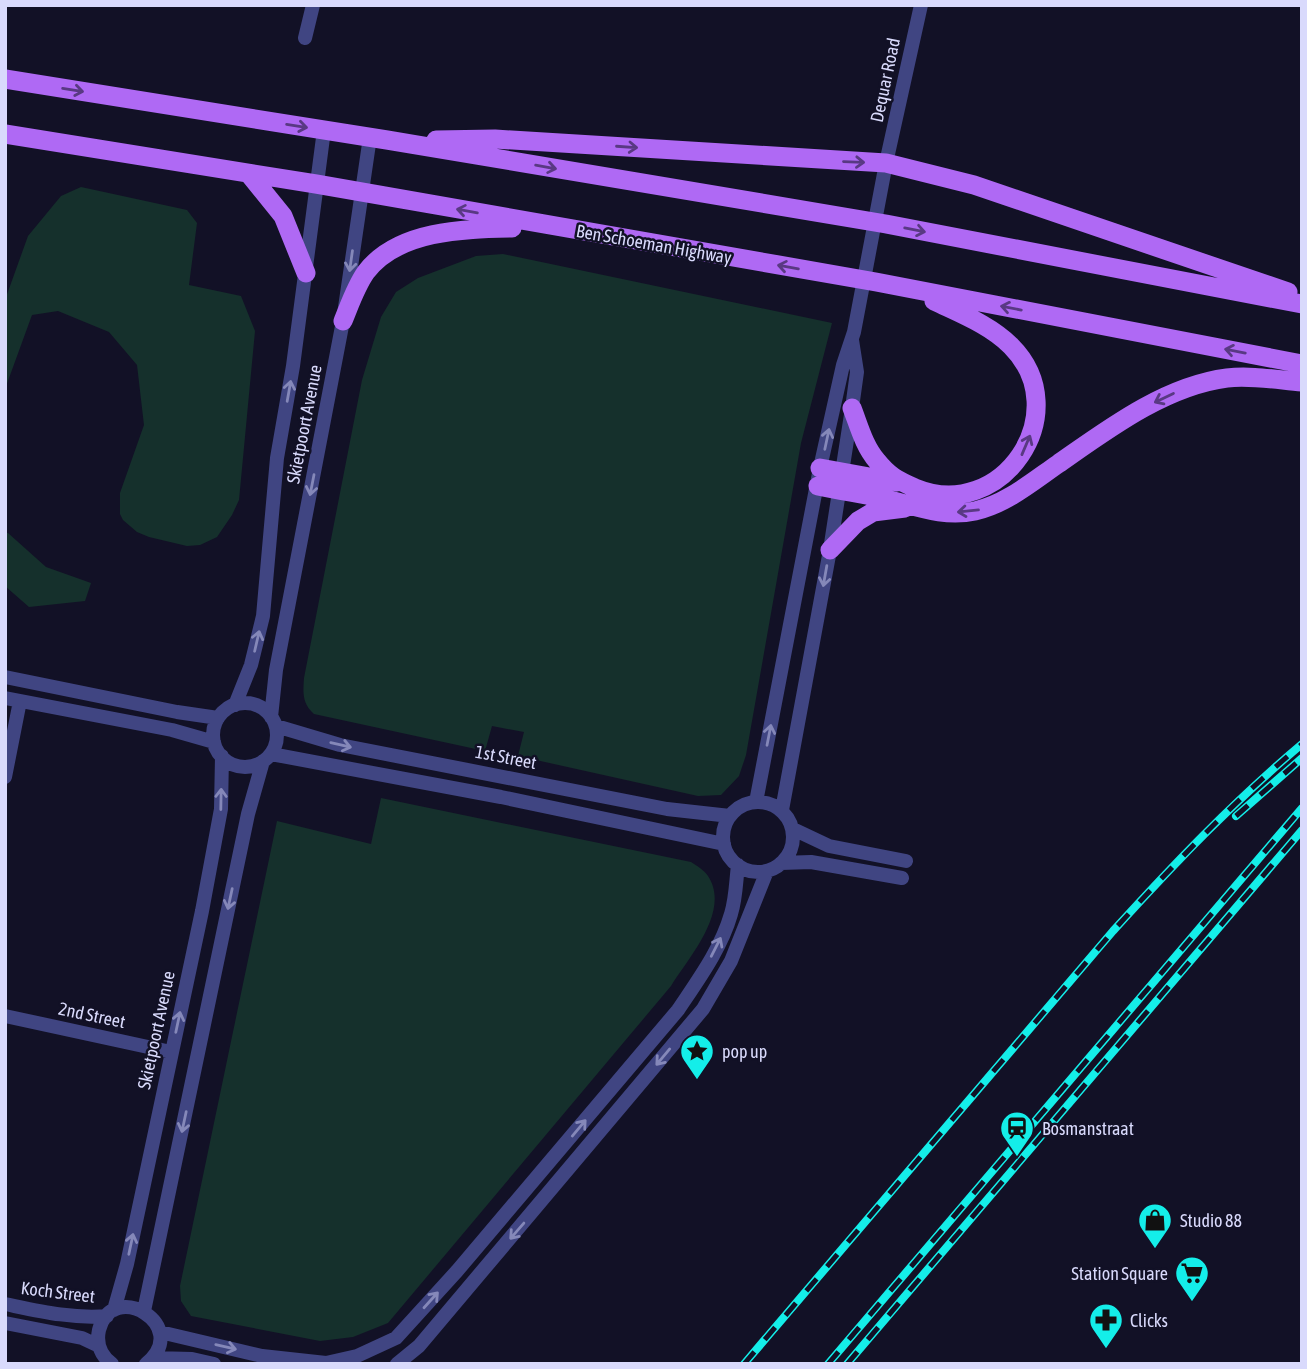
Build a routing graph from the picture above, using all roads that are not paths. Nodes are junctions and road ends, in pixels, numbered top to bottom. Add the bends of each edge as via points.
1 (313, 5) edge
2 (921, 5) edge
3 (305, 38) dead end
4 (5, 79) edge
5 (324, 130) junction
6 (5, 134) edge
7 (378, 139) junction
8 (886, 167) junction
9 (249, 174) junction
10 (316, 184) junction
11 (361, 194) junction
12 (555, 227) junction
13 (306, 273) junction
14 (876, 282) junction
15 (1302, 297) edge
16 (1302, 304) edge
17 (343, 321) junction
18 (853, 335) junction
19 (1302, 364) edge
20 (1302, 382) edge
21 (852, 408) junction
22 (819, 477) junction
23 (840, 481) junction
24 (897, 482) junction
25 (913, 507) junction
26 (830, 550) junction
27 (5, 677) edge
28 (5, 698) edge
29 (20, 701) junction
30 (235, 705) junction
31 (218, 718) junction
32 (274, 722) junction
33 (214, 742) junction
34 (222, 756) junction
35 (267, 758) junction
36 (5, 778) edge
37 (756, 802) junction
38 (782, 810) junction
39 (730, 816) junction
40 (793, 829) junction
41 (724, 844) junction
42 (906, 861) dead end
43 (781, 863) junction
44 (738, 865) junction
45 (767, 871) junction
46 (902, 878) dead end
47 (5, 1016) edge
48 (171, 1052) junction
49 (5, 1304) edge
50 (144, 1311) junction
51 (110, 1313) junction
52 (5, 1323) edge
53 (160, 1332) junction
54 (99, 1346) junction
55 (150, 1361) edge
56 (112, 1364) edge
57 (214, 1364) edge
58 (397, 1364) edge

1 - 3 street
2 - 8 street, Dequar Road
4 -> 5 main road
5 - 7 main road
5 - 10 street, Skietpoort Avenue
6 - 9 main road, Ben Schoeman Highway
7 -> 8 main road via 495,139
7 - 11 street, Skietpoort Avenue
7 -> 16 main road via 887,224
8 - 15 main road via 974,185
8 - 18 street, Dequar Road
9 - 10 main road, Ben Schoeman Highway
9 - 13 main road via 284,216
10 - 11 main road, Ben Schoeman Highway
10 - 13 street, Skietpoort Avenue
12 -> 11 main road, Ben Schoeman Highway
11 -> 17 street, Skietpoort Avenue
14 -> 12 main road, Ben Schoeman Highway
12 - 17 main road via 486,228 401,244 367,272
30 -> 13 street, Skietpoort Avenue via 263,616 277,457
19 -> 14 main road, Ben Schoeman Highway
24 -> 14 main road via 949,496 971,492 1000,478 1027,445 1036,402 1028,370 1012,347 985,326 932,300
17 -> 32 street, Skietpoort Avenue via 276,670
18 - 21 street via 857,372
22 -> 18 street
20 -> 25 main road via 1227,378 1189,387 1086,444 995,505 972,512
21 - 23 street
21 - 24 main road via 866,445
22 - 23 main road
37 -> 22 street
23 - 24 main road
23 - 25 main road
23 - 26 street
25 - 26 main road via 873,512
26 -> 38 street
27 - 31 street
28 - 29 street
29 - 33 street
29 - 36 street
30 - 31 street
30 - 32 street via 255,705
31 - 33 street
32 - 35 street via 275,746
32 -> 39 street, 1st Street via 340,745 667,809
33 - 34 street
34 - 35 street via 237,766 255,766
48 -> 34 street, Skietpoort Avenue via 221,809
35 - 41 street via 461,790
35 -> 50 street via 248,814
37 - 38 street
37 - 39 street via 737,808
38 - 40 street
39 - 41 street
40 - 42 street via 830,846
40 - 43 street via 791,850
41 - 44 street
43 - 45 street
43 - 46 street via 811,862
44 - 45 street
53 -> 44 street via 262,1356 326,1363 357,1356 396,1338 678,1010 724,930
45 -> 58 street via 731,961 703,1009 419,1346
47 - 48 street, 2nd Street
51 -> 48 street, Skietpoort Avenue via 127,1264
49 - 51 street, Koch Street via 87,1317
50 - 51 street, Koch Street via 135,1307
50 - 53 street
51 - 54 street, Skietpoort Avenue via 100,1325
52 - 54 street via 82,1338
53 - 55 street via 159,1346
54 - 56 street
55 - 57 street via 192,1359

